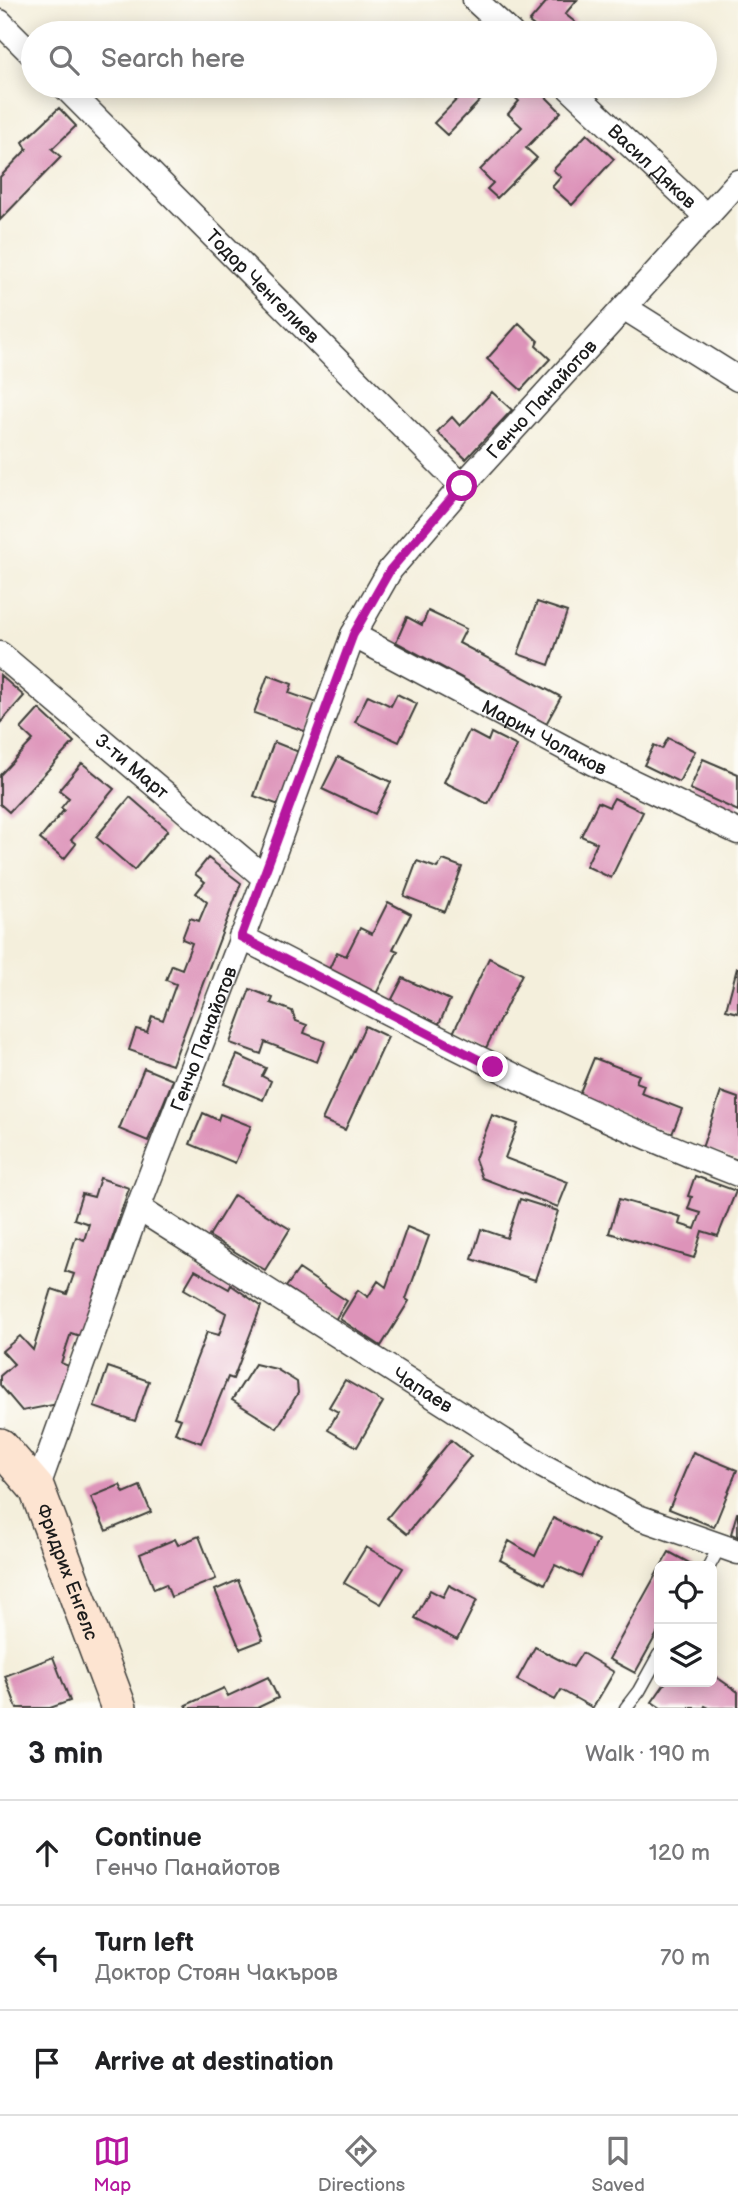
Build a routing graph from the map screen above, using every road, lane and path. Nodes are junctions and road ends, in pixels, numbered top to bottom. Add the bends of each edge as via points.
1 (475, 0) edge
2 (498, 21) edge
3 (0, 22) edge
4 (21, 43) edge
5 (76, 98) edge
6 (580, 98) edge
7 (738, 183) edge
8 (707, 217) junction
9 (625, 308) junction
10 (738, 379) edge
11 (462, 486) junction
12 (353, 635) junction
13 (0, 654) edge
14 (738, 832) edge
15 (265, 878) junction
16 (241, 937) junction
17 (738, 1174) edge
18 (138, 1208) junction
19 (0, 1446) edge
20 (37, 1489) junction
21 (722, 1555) edge
22 (654, 1665) edge
23 (119, 1708) edge
24 (626, 1708) edge

1 - 2 street
3 - 4 street
5 - 11 street, Тодор Ченгелиев
6 - 8 street, Васил Дяков
7 - 8 street, Генчо Панайотов
8 - 9 street, Генчо Панайотов
9 - 10 street
9 - 11 street, Генчо Панайотов
11 - 12 street, Генчо Панайотов via 390,570
12 - 14 street, Марин Чолаков via 593,763
12 - 15 street, Генчо Панайотов
13 - 15 street, 3-ти Март
15 - 16 street, Генчо Панайотов
16 - 17 street via 493,1067 656,1143
16 - 18 street, Генчо Панайотов
18 - 20 street, Генчо Панайотов
18 - 21 street, Чапаев via 543,1466
19 - 20 street, Фридрих Енгелс
20 - 23 street, Фридрих Енгелс
22 - 24 lane

